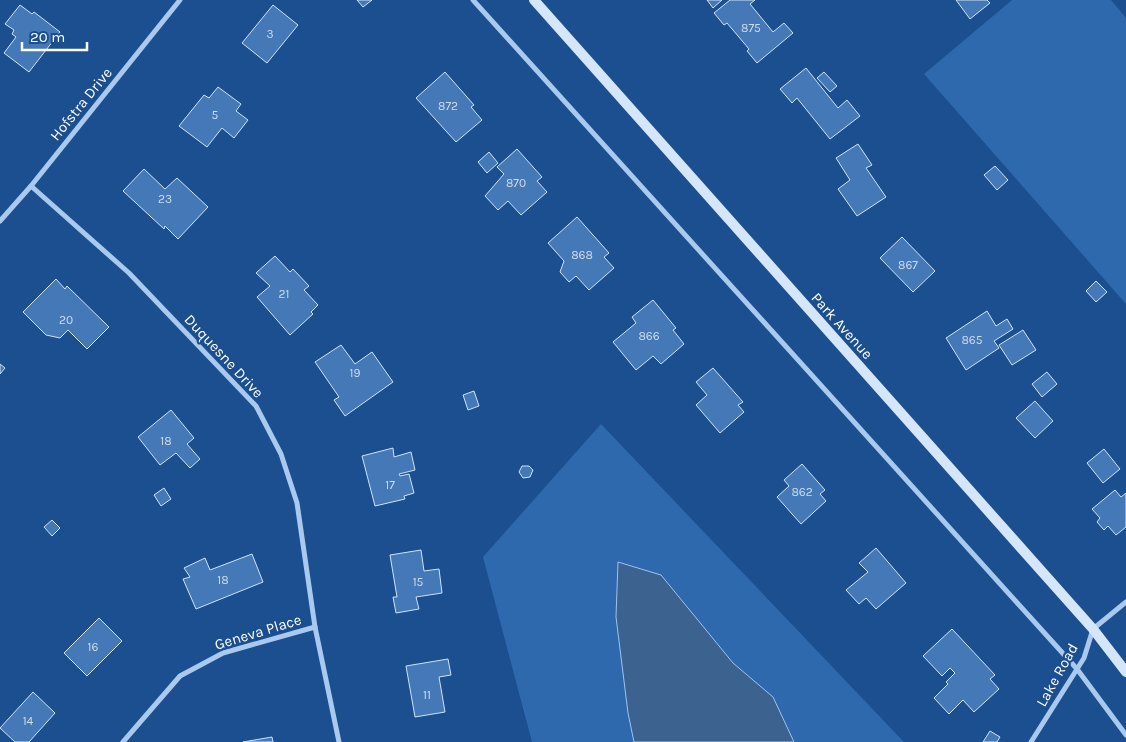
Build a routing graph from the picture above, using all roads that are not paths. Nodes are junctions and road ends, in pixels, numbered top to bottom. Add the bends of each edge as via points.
1 (180, 0) edge
2 (473, 0) edge
3 (534, 0) edge
4 (31, 186) junction
5 (0, 221) edge
6 (1126, 602) edge
7 (315, 627) junction
8 (1093, 630) junction
9 (1077, 670) junction
10 (1126, 672) edge
11 (1126, 735) edge
12 (123, 742) edge
13 (339, 742) edge
14 (1031, 742) edge

1 - 4 street, Hofstra Drive
2 - 9 street
3 - 8 main road, Park Avenue
4 - 5 street, Hofstra Drive
4 - 7 street, Duquesne Drive via 129,273 256,406 281,454 297,502
6 - 8 street, Lake Road
7 - 12 street, Geneva Place via 223,653 180,676
7 - 13 street, Duquesne Drive
8 - 9 street, Lake Road
8 - 10 main road, Park Avenue
9 - 11 street
9 - 14 street, Lake Road

